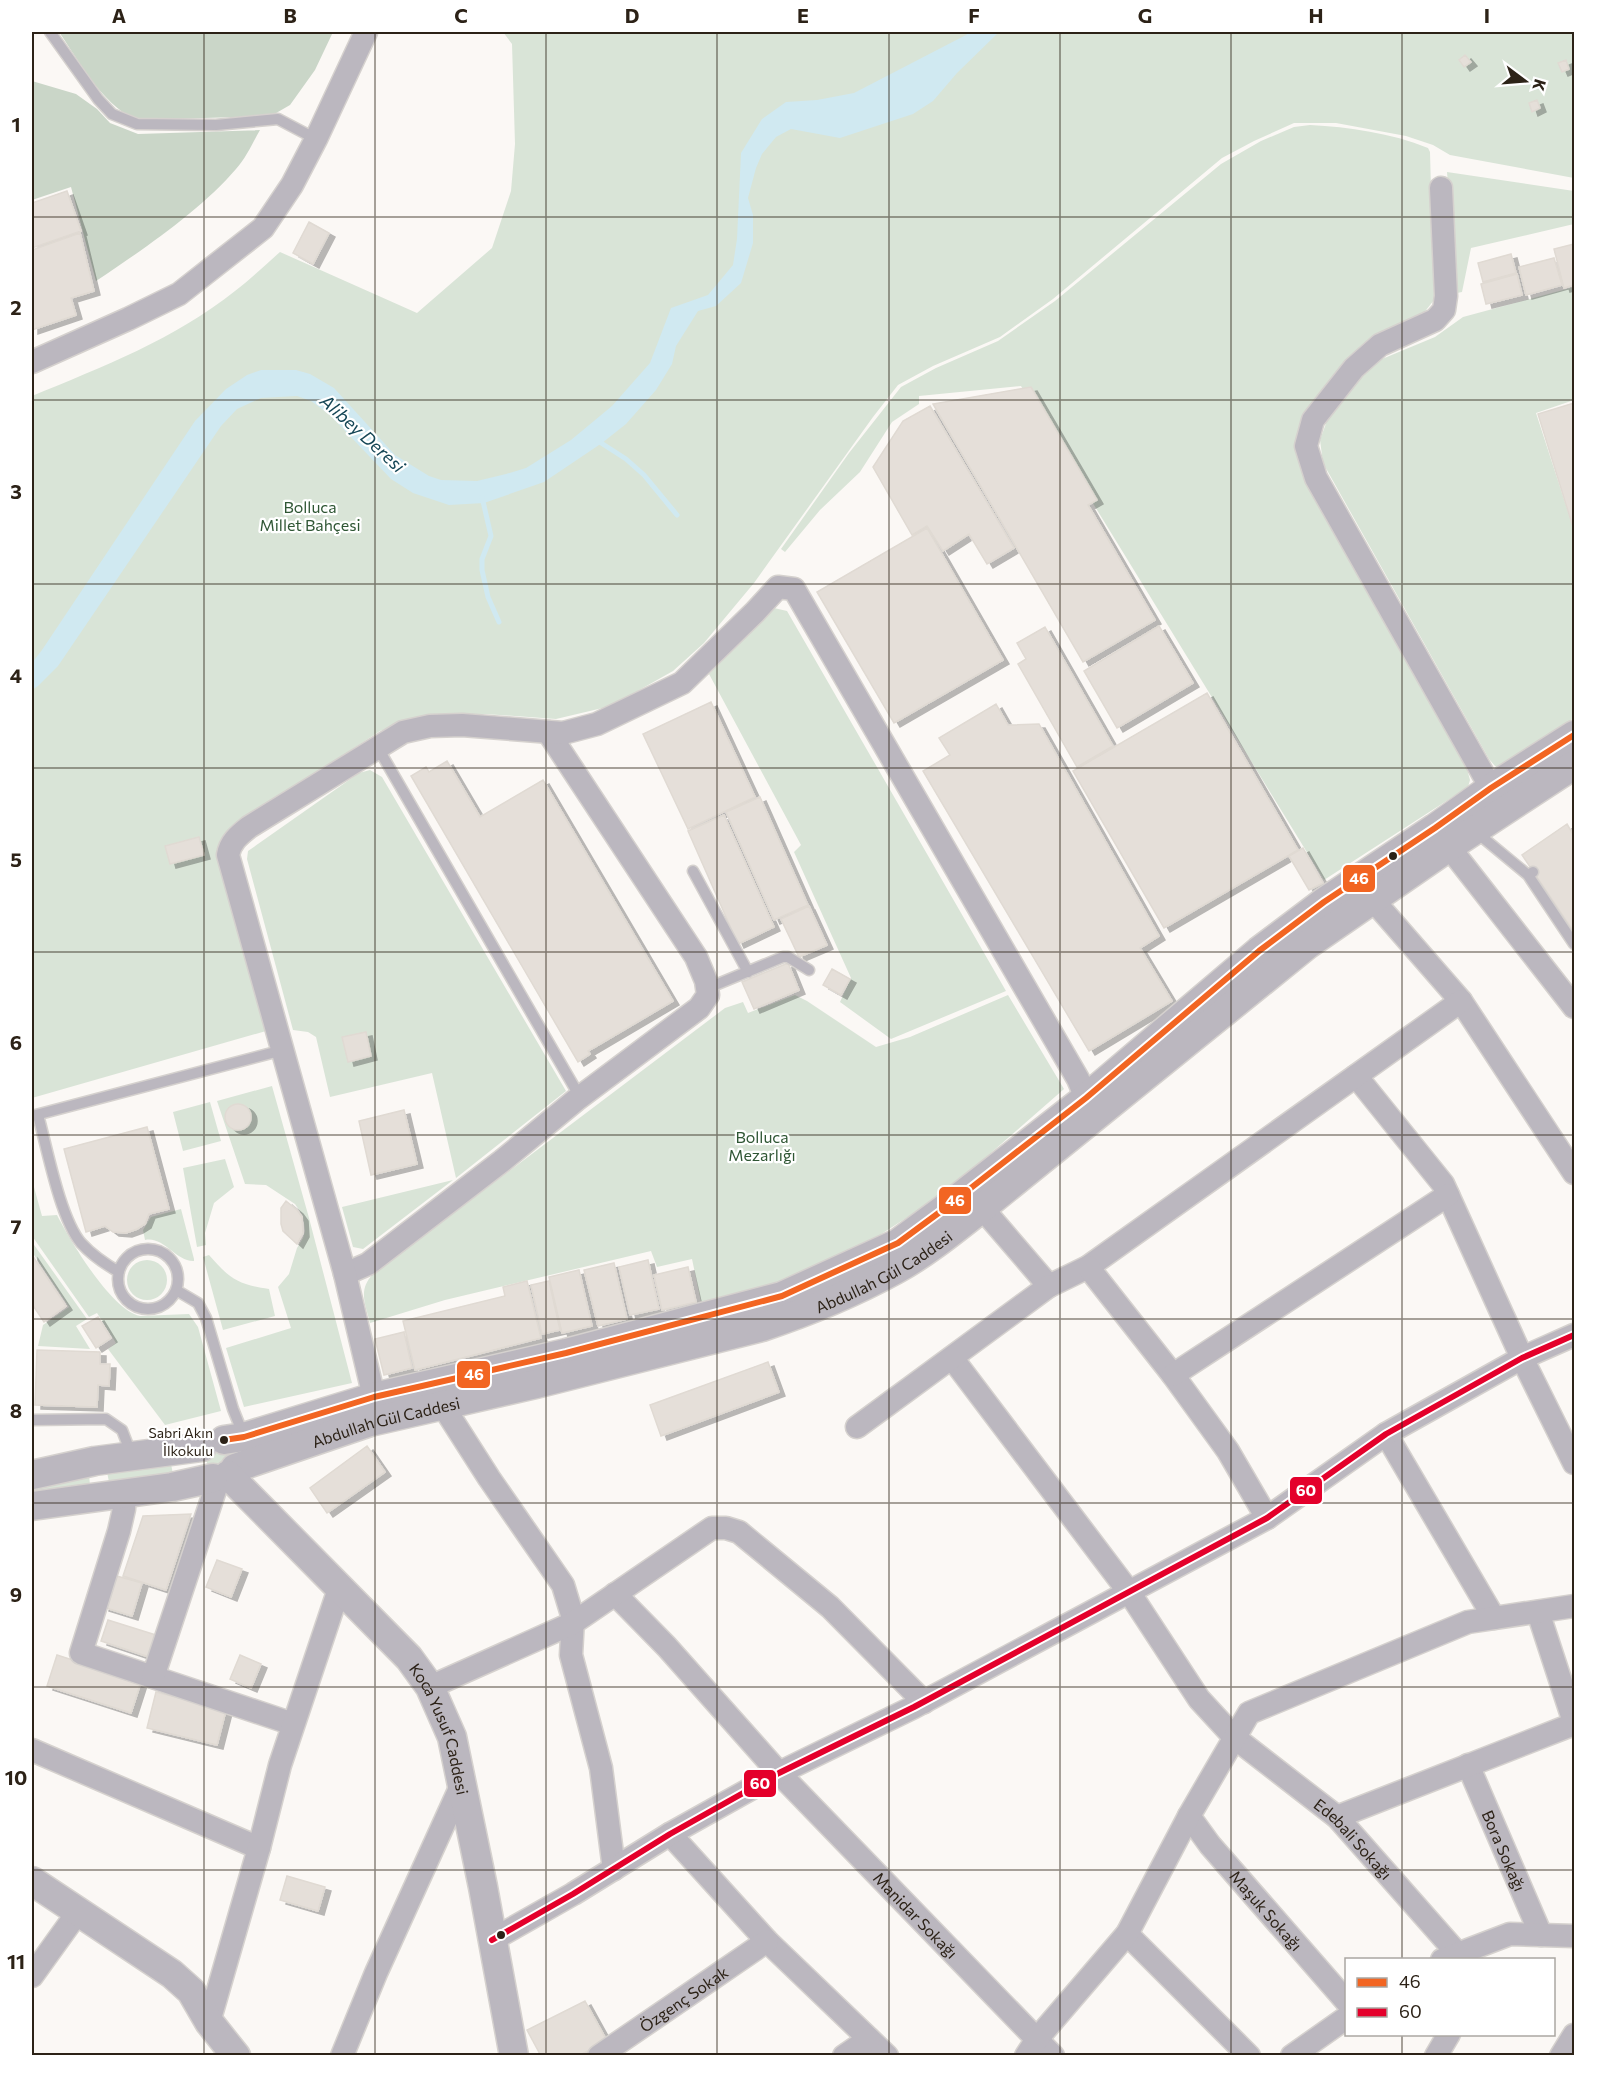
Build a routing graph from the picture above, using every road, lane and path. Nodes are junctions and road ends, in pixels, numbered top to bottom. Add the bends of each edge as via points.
1 (50, 32) edge
2 (366, 32) edge
3 (316, 139) junction
4 (1442, 188) dead end
5 (32, 362) edge
6 (548, 732) junction
7 (1575, 735) edge
8 (378, 748) junction
9 (1572, 770) edge
10 (1491, 788) junction
11 (1474, 830) junction
12 (1442, 838) junction
13 (693, 871) dead end
14 (1373, 900) junction
15 (1575, 944) edge
16 (809, 970) dead end
17 (748, 972) junction
18 (708, 988) junction
19 (1461, 1001) junction
20 (1575, 1007) edge
21 (283, 1050) junction
22 (1356, 1076) junction
23 (580, 1097) junction
24 (1086, 1098) junction
25 (35, 1115) edge
26 (1575, 1173) edge
27 (1448, 1196) junction
28 (982, 1208) junction
29 (1088, 1267) junction
30 (119, 1272) junction
31 (345, 1274) junction
32 (1049, 1286) junction
33 (176, 1290) junction
34 (1575, 1335) edge
35 (952, 1358) junction
36 (1522, 1358) junction
37 (1173, 1375) junction
38 (374, 1397) junction
39 (443, 1406) junction
40 (32, 1419) edge
41 (857, 1427) dead end
42 (1386, 1434) junction
43 (223, 1441) junction
44 (132, 1456) junction
45 (1575, 1463) edge
46 (32, 1475) edge
47 (224, 1475) junction
48 (125, 1493) junction
49 (32, 1506) edge
50 (1267, 1518) junction
51 (339, 1589) junction
52 (1129, 1592) junction
53 (615, 1594) junction
54 (1575, 1606) edge
55 (1538, 1612) junction
56 (1494, 1618) junction
57 (573, 1623) junction
58 (153, 1677) junction
59 (430, 1687) junction
60 (924, 1702) junction
61 (1575, 1723) edge
62 (293, 1724) junction
63 (1235, 1738) junction
64 (32, 1750) edge
65 (1468, 1765) junction
66 (779, 1773) junction
67 (461, 1786) junction
68 (1189, 1816) junction
69 (1337, 1817) junction
70 (670, 1834) junction
71 (259, 1848) junction
72 (614, 1869) junction
73 (32, 1881) edge
74 (78, 1912) junction
75 (1127, 1934) junction
76 (1510, 1934) junction
77 (1541, 1935) junction
78 (1575, 1936) edge
79 (492, 1940) junction
80 (767, 1941) junction
81 (1450, 1956) edge
82 (1496, 1958) edge
83 (32, 1976) edge
84 (1345, 1999) edge
85 (1345, 2019) edge
86 (209, 2022) junction
87 (1575, 2035) edge
88 (1448, 2036) edge
89 (868, 2039) junction
90 (1032, 2047) edge
91 (236, 2055) edge
92 (342, 2055) edge
93 (513, 2055) edge
94 (599, 2055) edge
95 (844, 2055) edge
96 (887, 2055) edge
97 (1053, 2055) edge
98 (1249, 2055) edge
99 (1292, 2055) edge
100 (1436, 2055) edge
101 (1561, 2055) edge

1 - 3 lane via 112,114 137,124 216,125 278,120
2 - 3 street
3 - 5 street via 263,228 225,259 178,294
4 - 10 street via 1444,310 1436,320 1380,345 1354,368 1313,420 1306,446 1316,478
6 - 8 street via 430,726 403,732
6 - 18 street via 696,957
6 - 24 street via 563,733 597,724 682,683 778,587 794,589
7 - 10 street, Abdullah Gül Caddesi
8 - 21 street via 249,827 230,846 229,862
8 - 23 lane
9 - 11 street, Abdullah Gül Caddesi
10 - 12 street, Abdullah Gül Caddesi
11 - 12 street, Abdullah Gül Caddesi
11 - 15 lane via 1531,873
12 - 14 street, Abdullah Gül Caddesi
12 - 20 street
12 - 24 street, Abdullah Gül Caddesi via 1324,902 1259,951
13 - 17 lane
14 - 19 street
14 - 28 street, Abdullah Gül Caddesi via 1290,959
16 - 17 lane via 783,957
17 - 18 lane
18 - 23 street via 699,1008
19 - 22 street
19 - 26 street
21 - 25 lane
21 - 31 street
22 - 27 street via 1443,1184
22 - 29 street
23 - 31 street via 368,1264
24 - 38 street, Abdullah Gül Caddesi via 898,1243 782,1296 566,1353
25 - 30 lane via 73,1229 89,1251
27 - 36 street
27 - 37 street
28 - 32 street
28 - 39 street, Abdullah Gül Caddesi via 895,1270 798,1315 694,1346
29 - 32 street
29 - 37 street
30 - 33 lane via 122,1295 137,1308 166,1304
30 - 33 lane via 134,1252 154,1249 177,1266
31 - 38 street
32 - 35 street
33 - 43 lane via 198,1303 206,1318 233,1409
34 - 36 street
35 - 41 street
35 - 52 street, Edebali Sokağı
36 - 42 street
36 - 45 street
37 - 50 street via 1228,1451
38 - 43 street, Abdullah Gül Caddesi
39 - 47 street, Abdullah Gül Caddesi via 370,1422
39 - 57 street via 563,1585
40 - 44 lane via 106,1419 122,1430
42 - 50 street
42 - 56 street
43 - 44 street, Abdullah Gül Caddesi
43 - 47 street, Koca Yusuf Caddesi via 199,1451 198,1462 203,1473
44 - 46 street, Abdullah Gül Caddesi
47 - 48 street, Abdullah Gül Caddesi
47 - 51 street, Koca Yusuf Caddesi
47 - 58 street
48 - 49 street, Abdullah Gül Caddesi
48 - 58 street via 119,1531 81,1653
50 - 52 street
51 - 59 street, Koca Yusuf Caddesi via 409,1658
51 - 62 street
52 - 60 street
52 - 63 street, Edebali Sokağı via 1199,1699
53 - 57 street
53 - 60 street via 712,1528 739,1532 830,1607
53 - 66 street, Manidar Sokağı
54 - 55 street
55 - 56 street
55 - 61 street
56 - 63 street via 1468,1622 1249,1713
57 - 59 street
57 - 72 street via 571,1655 601,1768
58 - 62 street
59 - 67 street, Koca Yusuf Caddesi via 452,1737
60 - 66 street
61 - 65 street
62 - 71 street
63 - 68 street
63 - 69 street, Edebali Sokağı
64 - 71 street
65 - 69 street
65 - 77 street, Bora Sokağı
66 - 70 street
66 - 90 street, Manidar Sokağı
67 - 79 street, Koca Yusuf Caddesi
67 - 92 street
68 - 75 street
68 - 84 street, Maşuk Sokağı
69 - 81 street, Edebali Sokağı
70 - 72 street
70 - 80 street
71 - 86 street
72 - 79 street
73 - 74 street
74 - 83 street
74 - 86 street via 172,1974 191,1990
75 - 90 street
75 - 98 street
76 - 77 street
76 - 81 street
76 - 82 street
77 - 78 street
79 - 93 street, Koca Yusuf Caddesi
80 - 89 street
80 - 94 street, Özgenç Sokak
85 - 99 street
86 - 91 street
87 - 101 street
88 - 100 street
89 - 95 street
89 - 96 street
90 - 97 street, Manidar Sokağı

